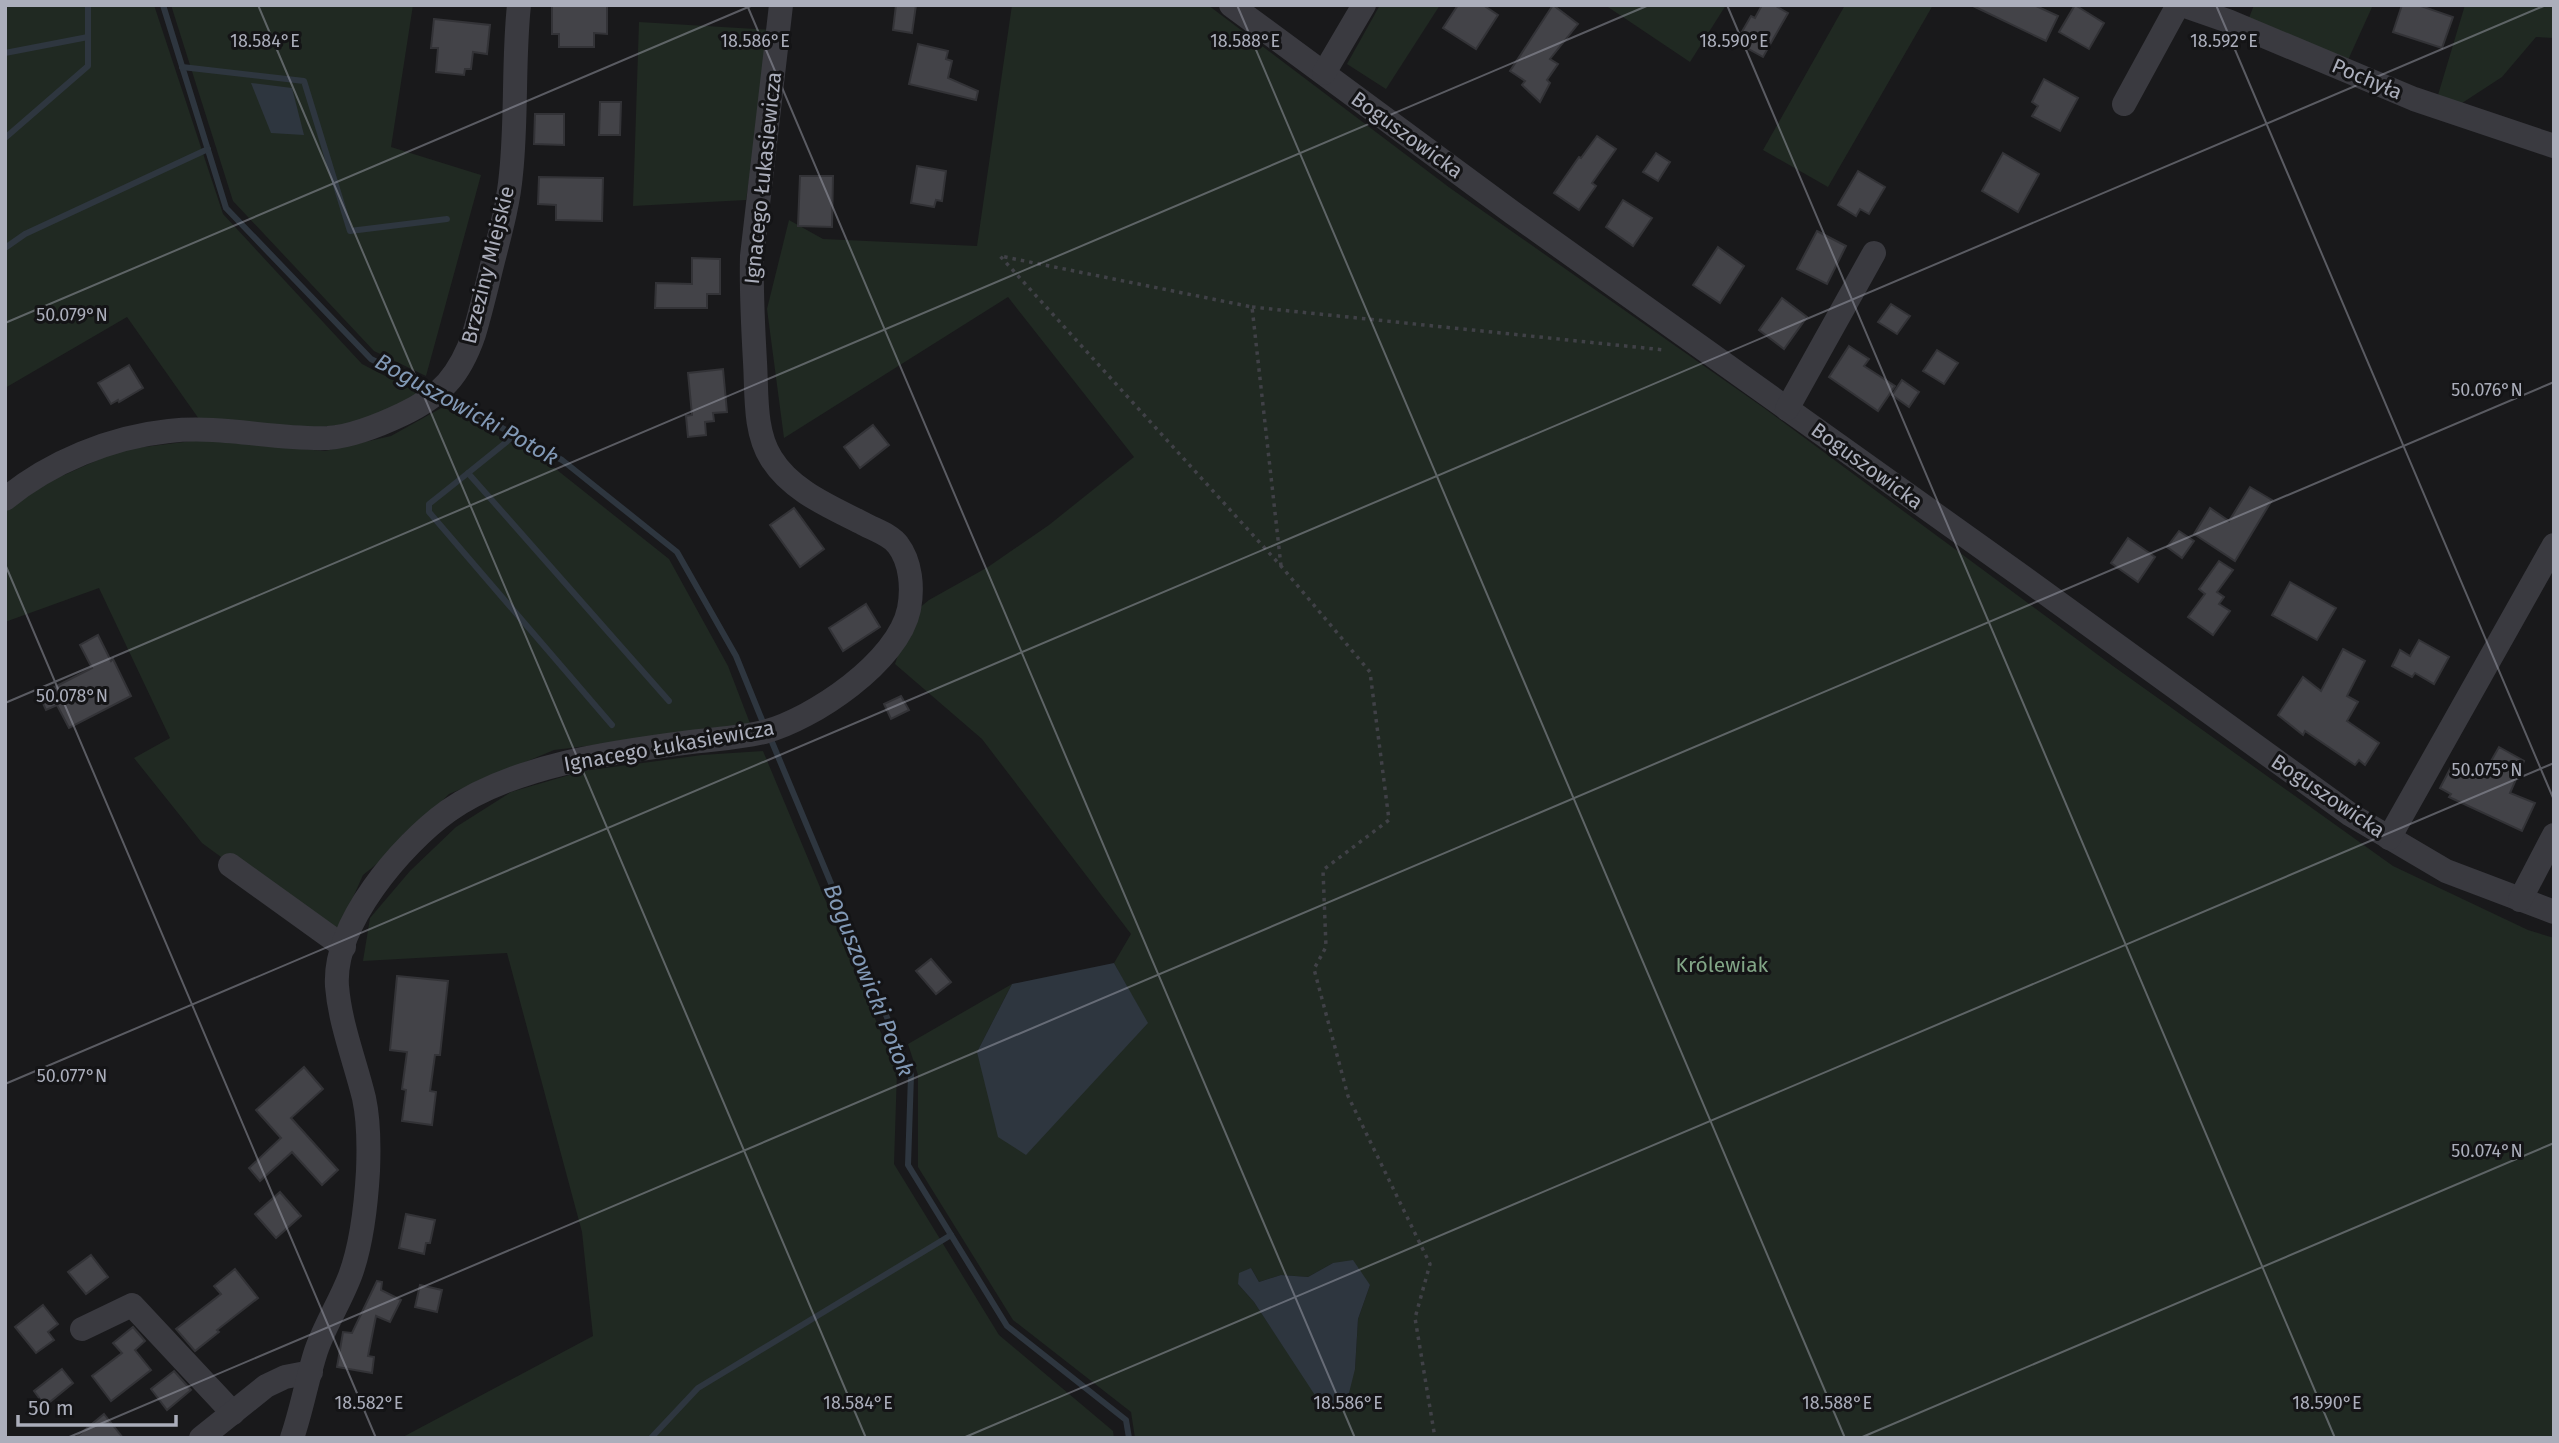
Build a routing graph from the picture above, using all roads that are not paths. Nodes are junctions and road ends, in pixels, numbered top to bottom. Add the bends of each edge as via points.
1 (519, 5) edge
2 (781, 5) edge
3 (1231, 5) edge
4 (1364, 5) edge
5 (2180, 5) edge
6 (2232, 13) edge
7 (1324, 74) junction
8 (2124, 104) dead end
9 (2554, 146) edge
10 (1874, 253) dead end
11 (1787, 409) junction
12 (5, 499) edge
13 (2554, 545) edge
14 (2554, 835) edge
15 (2389, 838) junction
16 (230, 864) dead end
17 (2519, 900) junction
18 (2554, 912) edge
19 (344, 947) junction
20 (82, 1329) dead end
21 (310, 1372) junction
22 (233, 1413) junction
23 (201, 1438) edge
24 (292, 1438) edge

1 - 12 street, Brzeziny Miejskie via 506,208 474,334 461,364 437,395 394,418 347,435 310,438 171,430 122,440 44,472
2 - 19 street, Ignacego Łukasiewicza via 752,256 761,433 769,456 793,482 899,546 910,584 909,609 902,626 880,660 862,676 781,726 747,736 555,767 466,801 431,825 396,860 363,906
3 - 7 street, Boguszowicka
4 - 7 street
5 - 6 street, Pochyła
5 - 8 street
6 - 9 street, Pochyła via 2414,99
7 - 11 street, Boguszowicka
10 - 11 street
11 - 15 street, Boguszowicka
13 - 15 street
14 - 17 street
15 - 17 street, Boguszowicka via 2446,871
16 - 19 street
17 - 18 street, Boguszowicka
19 - 21 street, Ignacego Łukasiewicza via 337,985 365,1102 368,1171 355,1261
20 - 22 street via 132,1305
21 - 22 street via 276,1381
21 - 24 street, Ignacego Łukasiewicza
22 - 23 street

